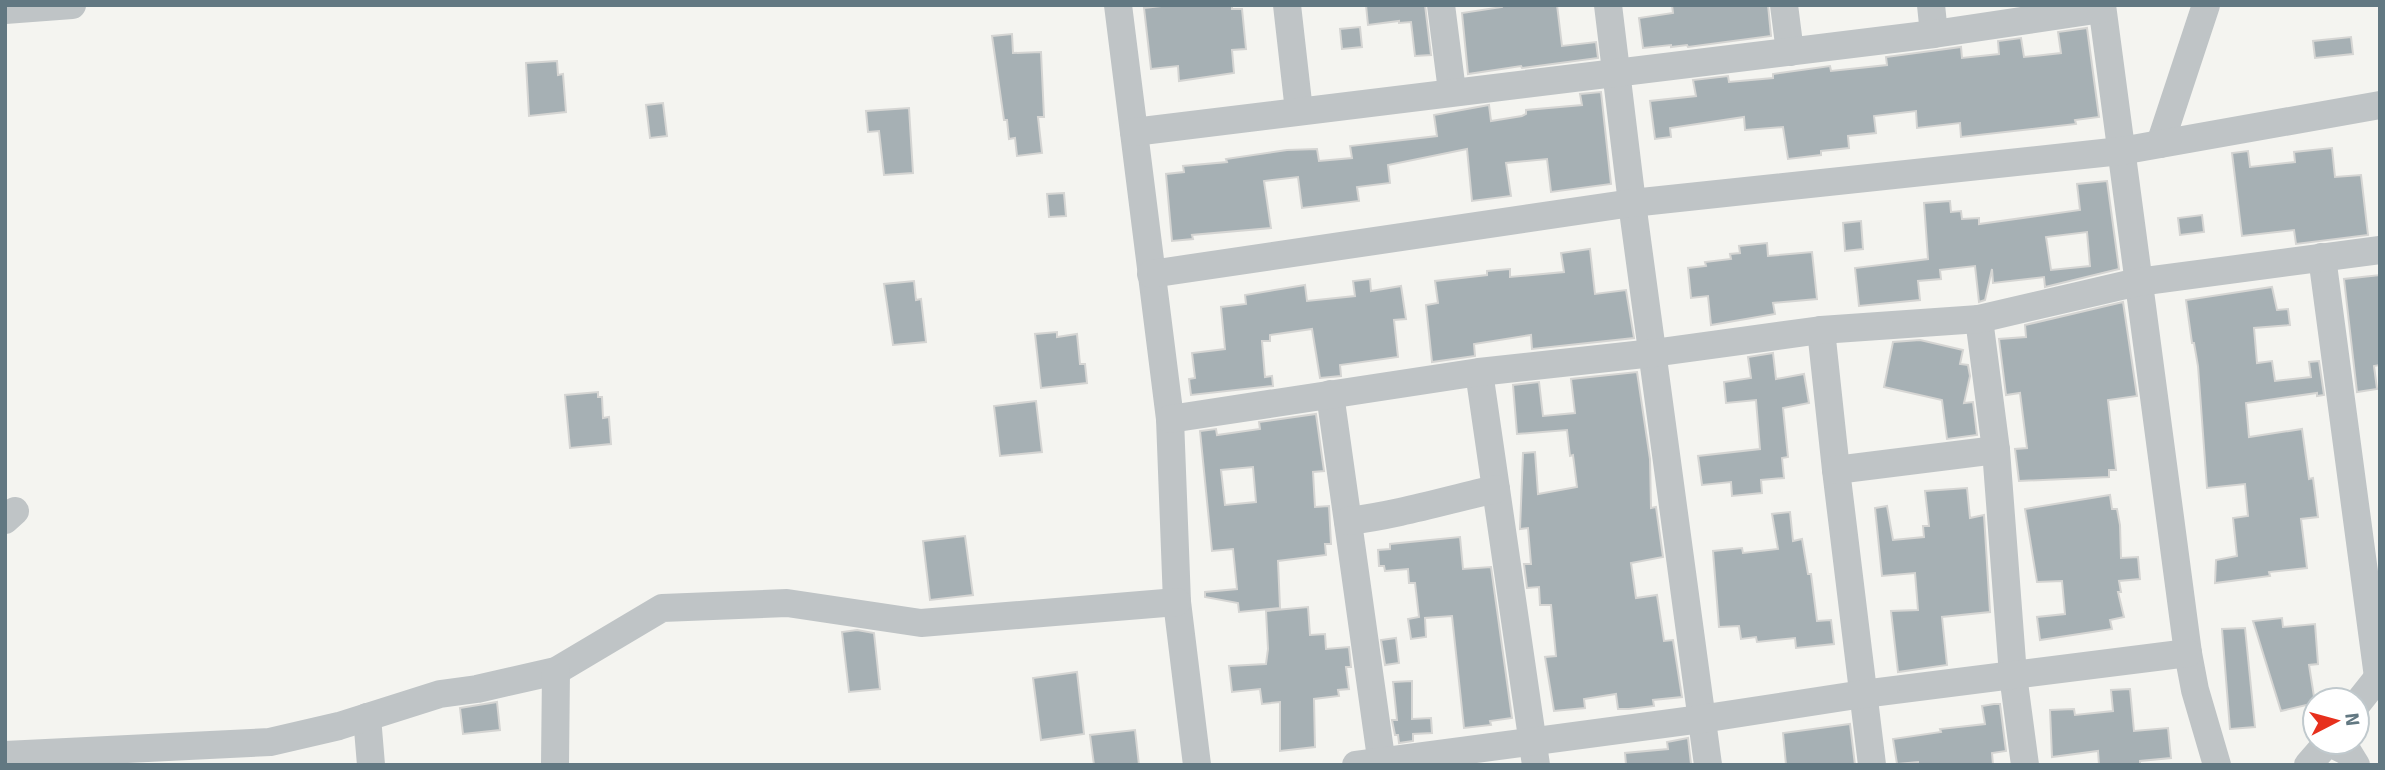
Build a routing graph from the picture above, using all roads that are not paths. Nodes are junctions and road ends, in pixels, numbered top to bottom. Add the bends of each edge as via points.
1 (72, 5) edge
2 (1118, 5) edge
3 (1287, 5) edge
4 (1441, 5) edge
5 (1608, 5) edge
6 (1784, 5) edge
7 (1931, 5) edge
8 (2206, 5) edge
9 (2102, 7) edge
10 (5, 10) edge
11 (1934, 34) junction
12 (1790, 52) junction
13 (1618, 74) junction
14 (1452, 91) junction
15 (2380, 105) edge
16 (1299, 111) junction
17 (1134, 132) junction
18 (2160, 144) junction
19 (2121, 151) junction
20 (1632, 202) junction
21 (2380, 250) edge
22 (2322, 257) junction
23 (1151, 274) junction
24 (2138, 282) junction
25 (1979, 319) junction
26 (1821, 330) junction
27 (1653, 353) junction
28 (1479, 372) junction
29 (1330, 394) junction
30 (1170, 419) junction
31 (1996, 450) junction
32 (1836, 470) junction
33 (1496, 489) junction
34 (1348, 522) junction
35 (1177, 602) junction
36 (2188, 653) junction
37 (556, 671) junction
38 (2013, 675) junction
39 (2379, 676) edge
40 (1863, 694) junction
41 (367, 717) junction
42 (1701, 719) junction
43 (1535, 753) edge
44 (5, 755) edge
45 (214, 755) edge
46 (61, 758) edge
47 (1373, 764) edge
48 (371, 765) edge
49 (555, 765) edge
50 (1197, 765) edge
51 (1708, 765) edge
52 (1872, 765) edge
53 (2025, 765) edge
54 (2217, 765) edge

1 - 10 street
2 - 17 street
3 - 16 street
4 - 14 street
5 - 13 street
6 - 12 street
7 - 11 street
8 - 18 street
9 - 11 street
9 - 19 street
11 - 12 street
12 - 13 street
13 - 14 street
13 - 20 street
14 - 16 street
15 - 18 street
16 - 17 street
17 - 23 street
18 - 19 street
19 - 20 street
19 - 24 street
20 - 23 street
20 - 27 street
21 - 22 street
22 - 24 street
22 - 39 street
23 - 30 street
24 - 25 street
24 - 36 street
25 - 26 street
25 - 31 street
26 - 27 street
26 - 32 street
27 - 28 street
27 - 42 street
28 - 29 street
28 - 33 street
29 - 30 street
29 - 34 street
30 - 35 street
31 - 32 street
31 - 38 street
32 - 40 street
33 - 34 street
33 - 43 street
34 - 47 street
35 - 37 street via 921,623 787,603 662,608
35 - 50 street
36 - 38 street
36 - 54 street
37 - 41 street via 440,694
37 - 49 street
38 - 40 street
38 - 53 street
40 - 42 street
40 - 52 street
41 - 45 street
41 - 48 street
42 - 43 street
42 - 51 street
43 - 47 street
44 - 46 street
45 - 46 street

